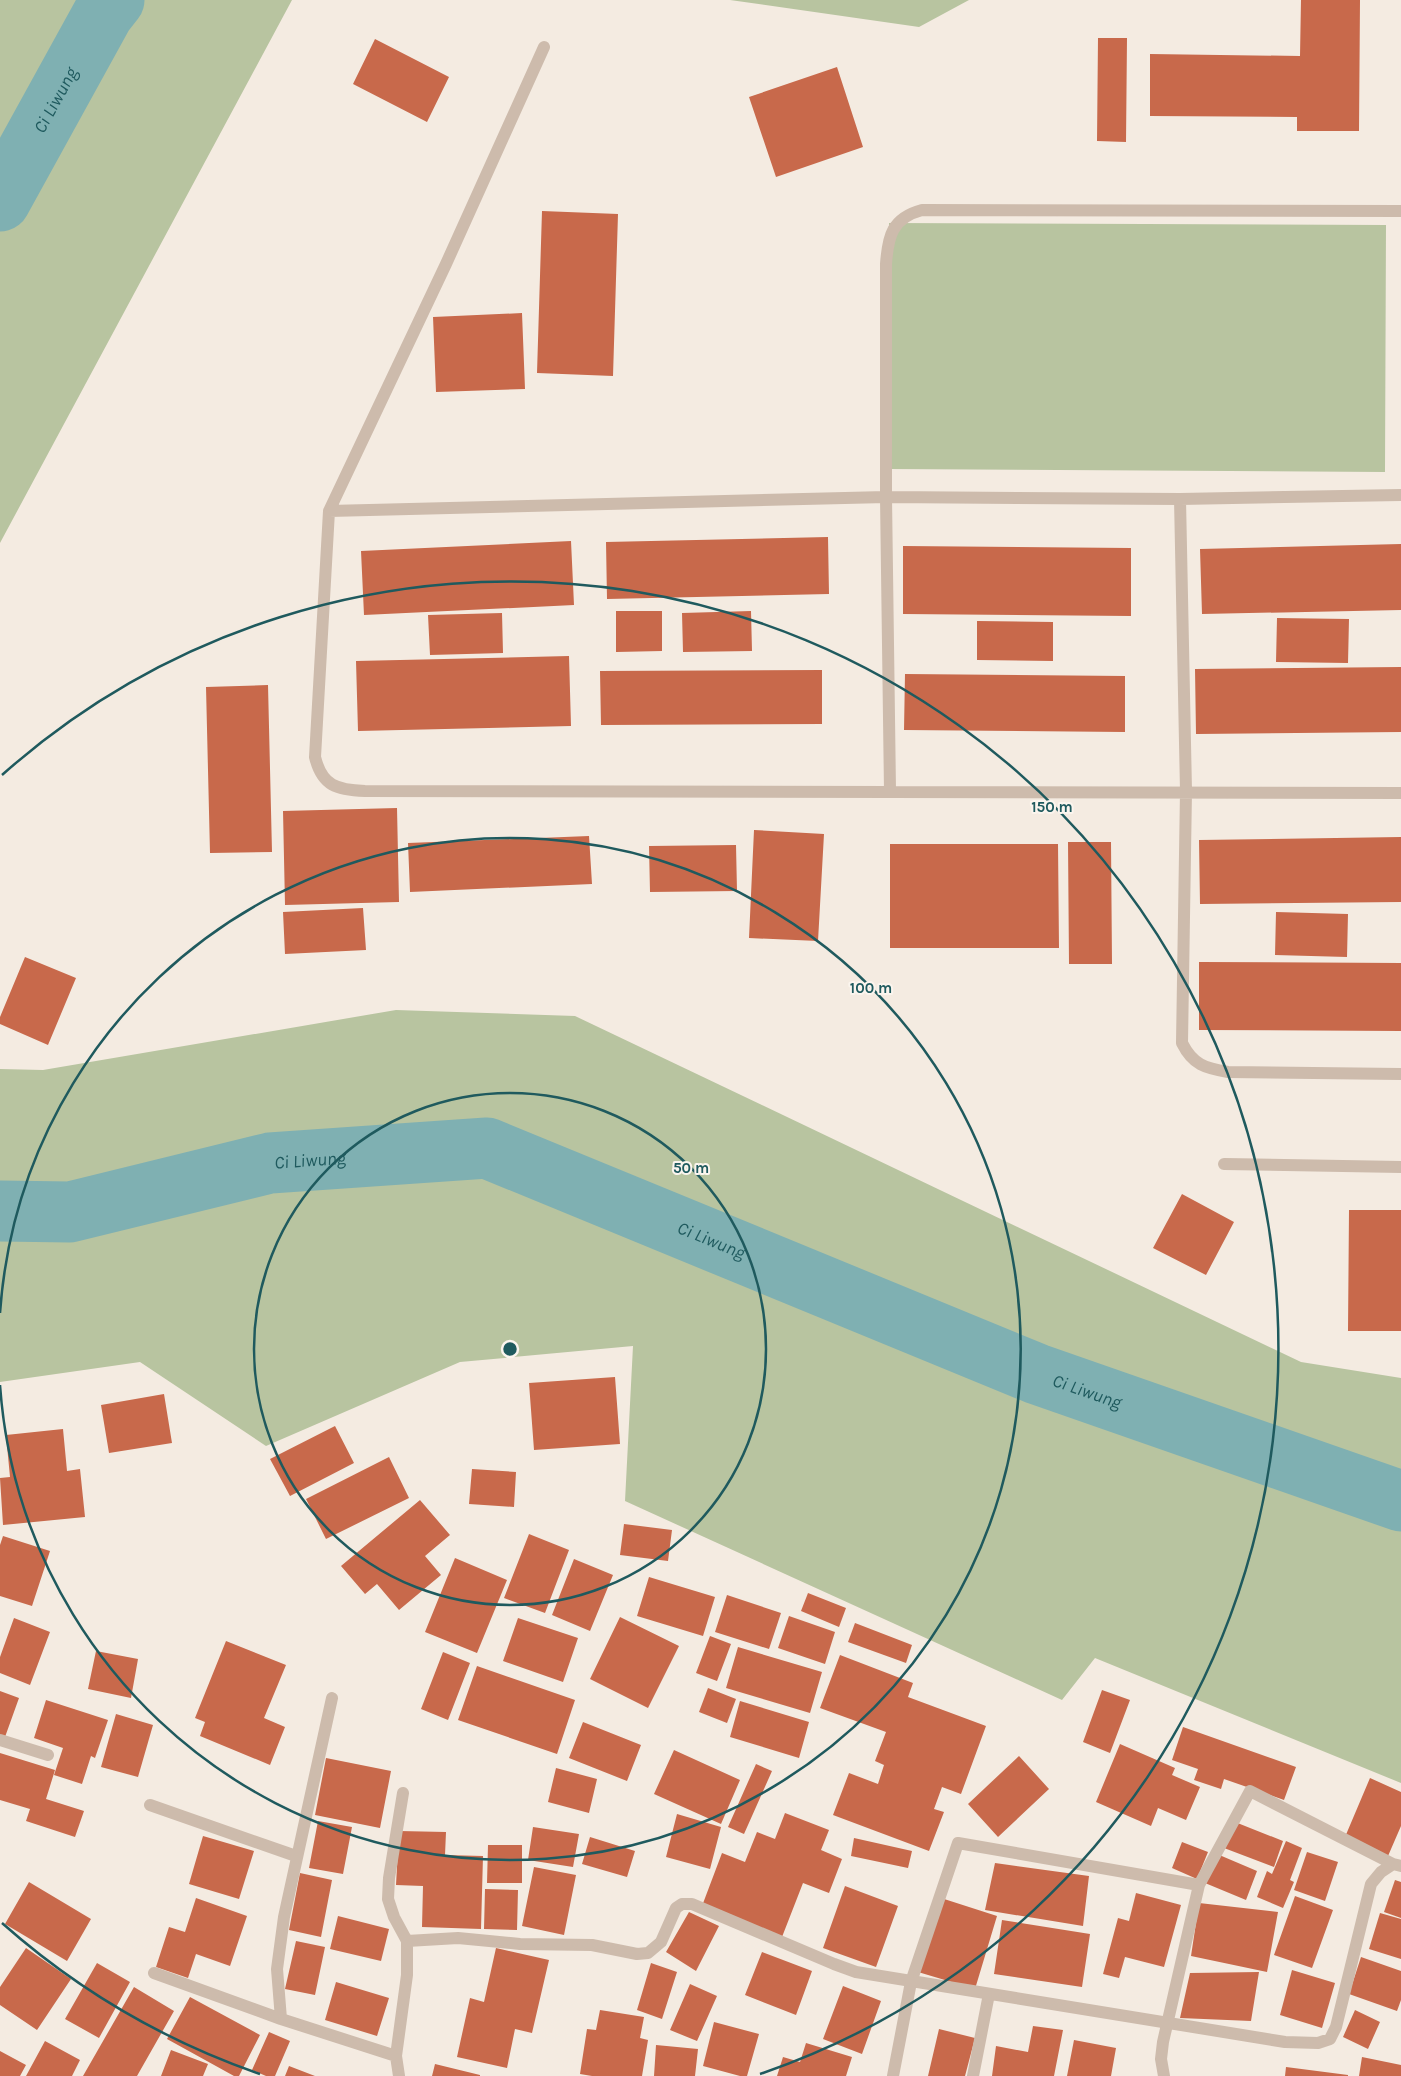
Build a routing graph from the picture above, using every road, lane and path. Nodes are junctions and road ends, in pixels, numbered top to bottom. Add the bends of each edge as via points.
1 (544, 47) dead end
2 (1401, 212) edge
3 (1401, 495) edge
4 (886, 496) junction
5 (1180, 499) junction
6 (329, 511) junction
7 (890, 791) junction
8 (1186, 791) junction
9 (1401, 793) edge
10 (1401, 1074) edge
11 (1224, 1164) dead end
12 (1401, 1167) edge
13 (332, 1698) dead end
14 (0, 1740) edge
15 (48, 1755) dead end
16 (403, 1793) dead end
17 (150, 1805) dead end
18 (296, 1856) junction
19 (1397, 1865) edge
20 (1199, 1885) junction
21 (407, 1941) junction
22 (154, 1973) dead end
23 (911, 1982) junction
24 (989, 1994) junction
25 (281, 2019) junction
26 (1169, 2022) junction
27 (396, 2056) junction
28 (399, 2076) edge
29 (893, 2076) edge
30 (973, 2076) edge
31 (1164, 2076) edge

1 - 6 street
2 - 4 street via 922,210 910,213 892,231 886,264
3 - 5 street
4 - 5 street
4 - 6 street
4 - 7 street
5 - 8 street
6 - 7 street via 315,757 324,779 334,786 364,791
7 - 8 street
8 - 9 street
8 - 10 street via 1181,1034 1186,1052 1205,1068 1228,1072
11 - 12 street
13 - 18 street
14 - 15 street
16 - 21 street via 388,1899
17 - 18 street
18 - 25 street via 278,1954
19 - 20 street via 1250,1791
19 - 26 street via 1380,1872 1371,1884 1336,2027 1330,2038 1318,2043 1285,2042
20 - 23 street via 958,1843
20 - 26 street
21 - 23 street via 458,1938 520,1944 592,1945 636,1954 648,1953 661,1942 676,1908 692,1904 856,1972
21 - 27 street via 407,1975
22 - 25 street
23 - 24 street
23 - 29 street
24 - 26 street
24 - 30 street
25 - 27 street
26 - 31 street via 1161,2059
27 - 28 street

